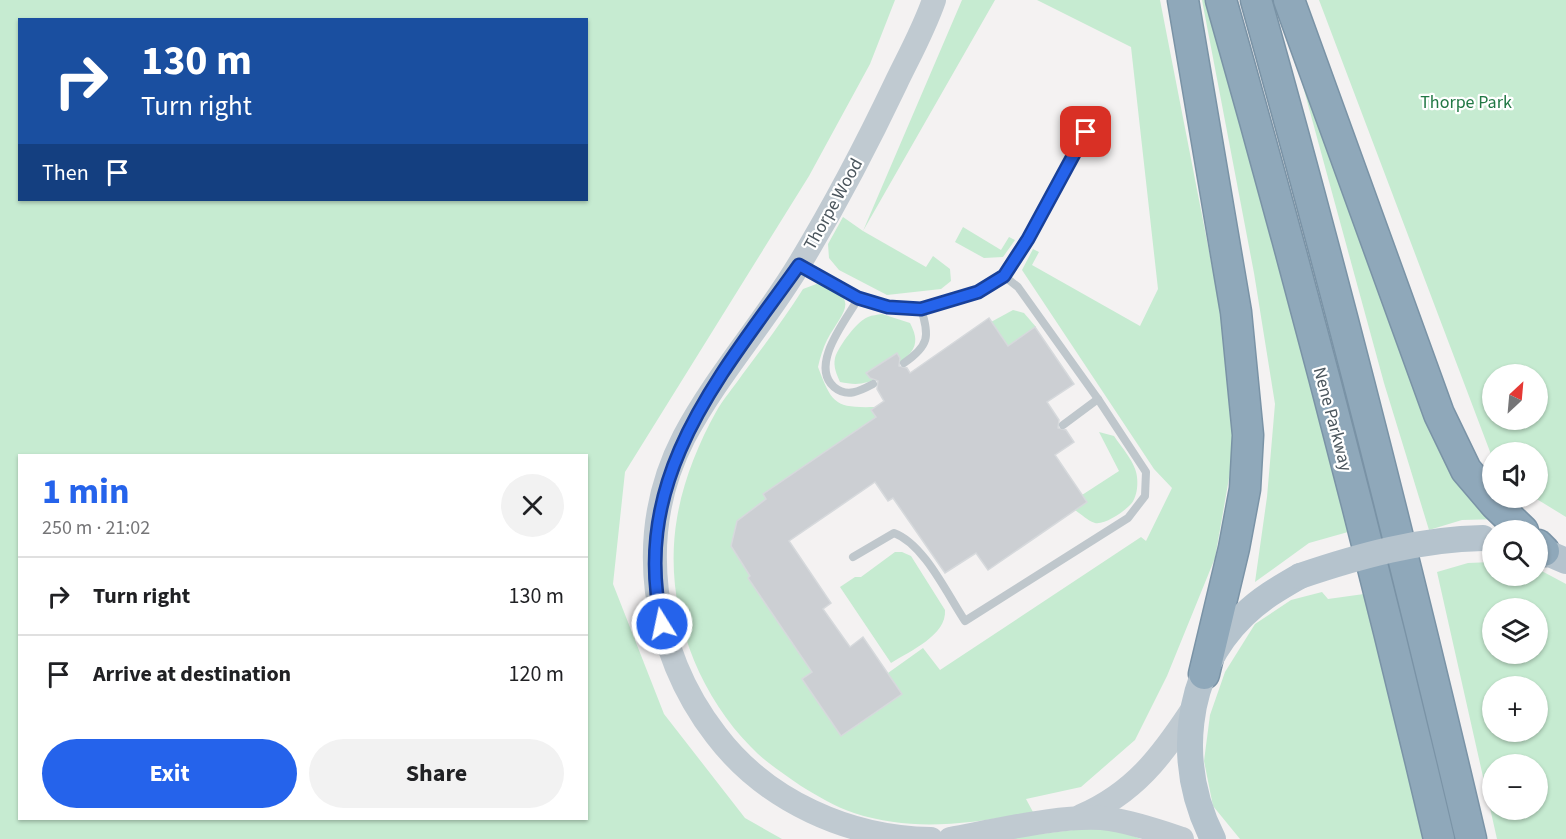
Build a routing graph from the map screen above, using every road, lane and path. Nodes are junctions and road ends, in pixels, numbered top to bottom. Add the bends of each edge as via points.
1 (934, 0) edge
2 (1183, 0) edge
3 (1221, 0) edge
4 (1256, 0) edge
5 (1289, 0) edge
6 (1095, 113) dead end
7 (799, 265) junction
8 (1004, 276) junction
9 (858, 298) junction
10 (921, 309) junction
11 (904, 363) dead end
12 (873, 384) dead end
13 (1098, 399) junction
14 (1063, 425) dead end
15 (1512, 520) edge
16 (1482, 539) edge
17 (853, 557) dead end
18 (1204, 674) junction
19 (1192, 711) junction
20 (1073, 819) junction
21 (931, 839) edge
22 (950, 839) edge
23 (1182, 839) edge
24 (1213, 839) edge
25 (1439, 839) edge
26 (1471, 839) edge

1 - 7 street, Thorpe Wood via 871,136
2 - 18 highway via 1236,312 1248,435 1245,489
3 - 25 highway, Nene Parkway via 1400,674
4 - 26 highway, Nene Parkway via 1434,680
5 - 15 highway via 1439,414 1466,470
6 - 8 lane
7 - 9 lane
7 - 21 street, Thorpe Wood via 683,440 658,514 654,555 657,603 667,646 700,715 725,748 757,777 789,800 828,819 868,832
8 - 10 lane via 978,292
8 - 13 lane via 1018,286
9 - 10 lane via 888,307
9 - 12 lane via 826,355 825,372 832,385 844,393 858,392
10 - 11 lane via 928,328 927,338 915,356
13 - 14 lane
13 - 17 lane via 1146,472 1145,496 1128,518 965,621 906,538 894,533
16 - 18 main road, bridge via 1444,539 1344,561 1300,576 1242,616
18 - 19 main road
19 - 20 street via 1162,756 1131,786 1105,805
19 - 24 main road via 1189,738 1194,792
20 - 22 street
20 - 23 street via 1108,819

